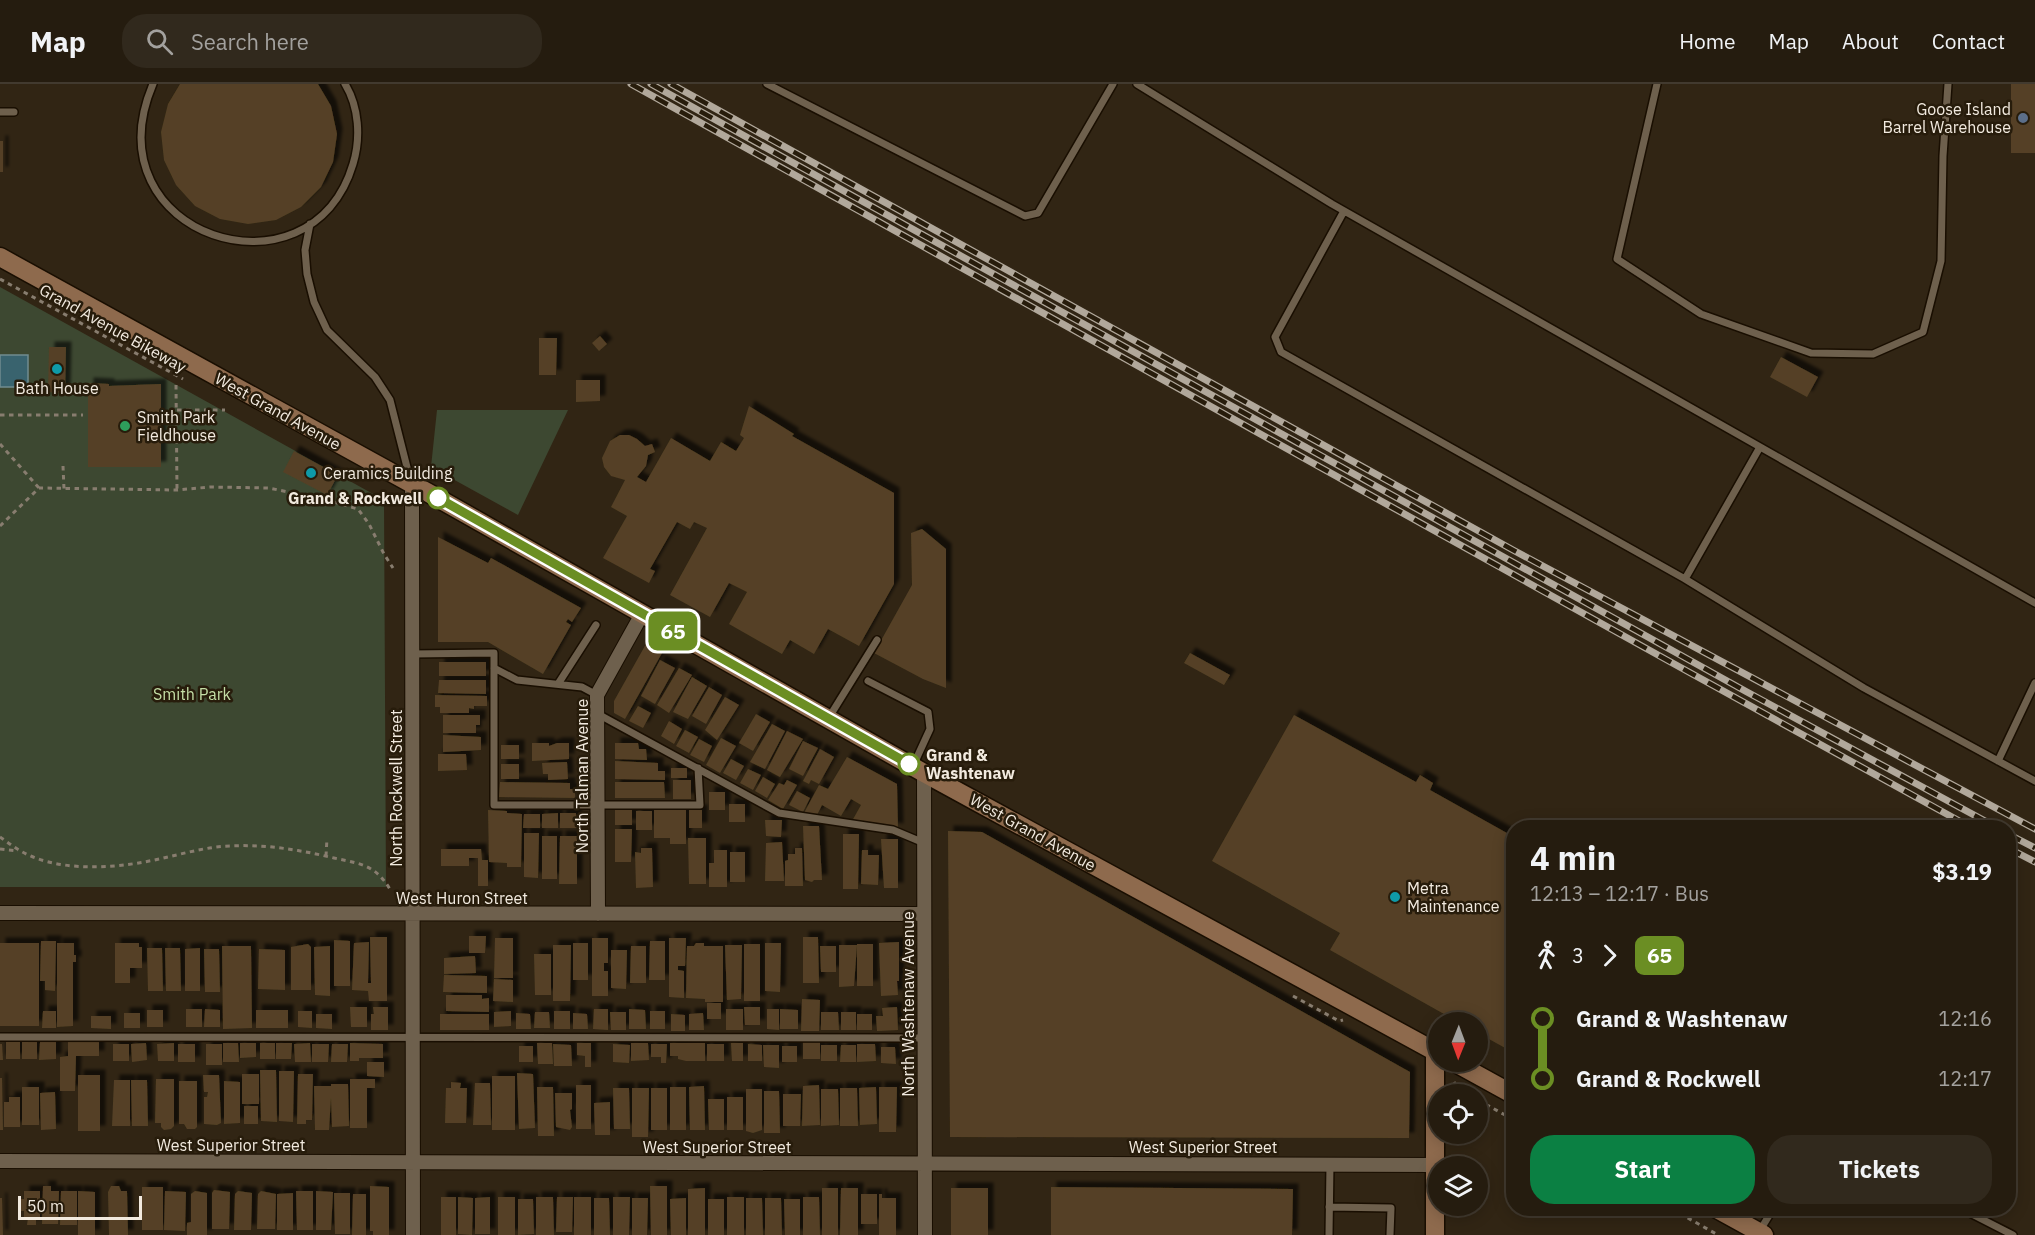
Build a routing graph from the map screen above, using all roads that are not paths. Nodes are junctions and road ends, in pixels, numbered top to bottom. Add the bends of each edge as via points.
1 (153, 84) edge
2 (345, 84) edge
3 (767, 84) edge
4 (1113, 84) edge
5 (1137, 84) edge
6 (1657, 84) edge
7 (1948, 84) edge
8 (0, 112) edge
9 (14, 112) dead end
10 (1344, 211) junction
11 (310, 224) junction
12 (0, 257) edge
13 (1760, 447) junction
14 (412, 484) junction
15 (1685, 579) junction
16 (2035, 603) edge
17 (642, 614) junction
18 (596, 625) dead end
19 (877, 640) dead end
20 (412, 654) junction
21 (494, 668) junction
22 (868, 681) dead end
23 (2035, 682) edge
24 (558, 684) junction
25 (597, 695) junction
26 (596, 713) junction
27 (828, 719) junction
28 (1998, 761) junction
29 (698, 768) junction
30 (919, 770) junction
31 (2035, 781) edge
32 (597, 805) junction
33 (924, 843) junction
34 (0, 913) edge
35 (412, 914) junction
36 (598, 914) junction
37 (924, 914) junction
38 (0, 1037) edge
39 (412, 1038) junction
40 (924, 1038) junction
41 (1428, 1047) edge
42 (1437, 1072) edge
43 (1472, 1072) edge
44 (1506, 1091) edge
45 (1435, 1156) edge
46 (0, 1161) edge
47 (413, 1162) junction
48 (924, 1163) junction
49 (1330, 1164) junction
50 (1428, 1165) edge
51 (1329, 1207) junction
52 (1435, 1216) edge
53 (1730, 1216) edge
54 (1770, 1216) edge
55 (1976, 1216) edge
56 (1762, 1234) edge
57 (413, 1235) edge
58 (925, 1235) edge
59 (1329, 1235) edge
60 (1390, 1235) edge
61 (1435, 1235) edge
62 (2013, 1235) edge

1 - 11 lane via 144,105 140,134 144,163 156,189 174,213 198,230 225,240 255,242 284,237
2 - 11 lane via 357,120 357,150 349,179 332,204
3 - 4 lane via 1025,216 1038,213
5 - 10 lane
6 - 7 lane via 1617,259 1701,314 1810,353 1873,354 1923,332 1941,261
8 - 9 lane
10 - 13 lane
10 - 15 lane via 1275,337 1281,352
11 - 14 lane via 305,250 314,302 327,330 375,377 390,400
12 - 14 main road, West Grand Avenue
13 - 15 lane
13 - 16 lane
14 - 17 main road, West Grand Avenue
14 - 20 street, North Rockwell Street
15 - 28 lane via 1864,688
17 - 25 street, North Talman Avenue
17 - 27 main road, West Grand Avenue
18 - 24 lane
19 - 27 lane
20 - 21 lane via 494,653
20 - 35 street, North Rockwell Street
21 - 24 lane via 517,680
21 - 32 lane via 494,804
22 - 30 lane via 928,712 930,729
23 - 28 lane
24 - 25 lane via 582,687
25 - 26 street, North Talman Avenue
26 - 29 lane
26 - 32 street, North Talman Avenue
27 - 30 main road, West Grand Avenue
28 - 31 lane
29 - 32 lane via 700,805
29 - 33 lane via 779,813 893,830
30 - 33 street, North Washtenaw Avenue
30 - 41 main road, West Grand Avenue
32 - 36 street, North Talman Avenue
33 - 37 street, North Washtenaw Avenue
34 - 35 street, West Huron Street
35 - 36 street, West Huron Street
35 - 39 street, North Rockwell Street
36 - 37 street, West Huron Street
37 - 40 street, North Washtenaw Avenue
38 - 39 lane
39 - 40 lane
39 - 47 street, North Rockwell Street
40 - 48 street, North Washtenaw Avenue
42 - 45 main road
43 - 44 main road
46 - 47 street, West Superior Street
47 - 48 street, West Superior Street
47 - 57 street, North Rockwell Street
48 - 49 street, West Superior Street
48 - 58 street, North Washtenaw Avenue
49 - 50 street, West Superior Street
49 - 51 lane
51 - 59 lane
51 - 60 lane via 1391,1208
52 - 61 main road
53 - 56 main road
54 - 56 lane
55 - 62 lane

